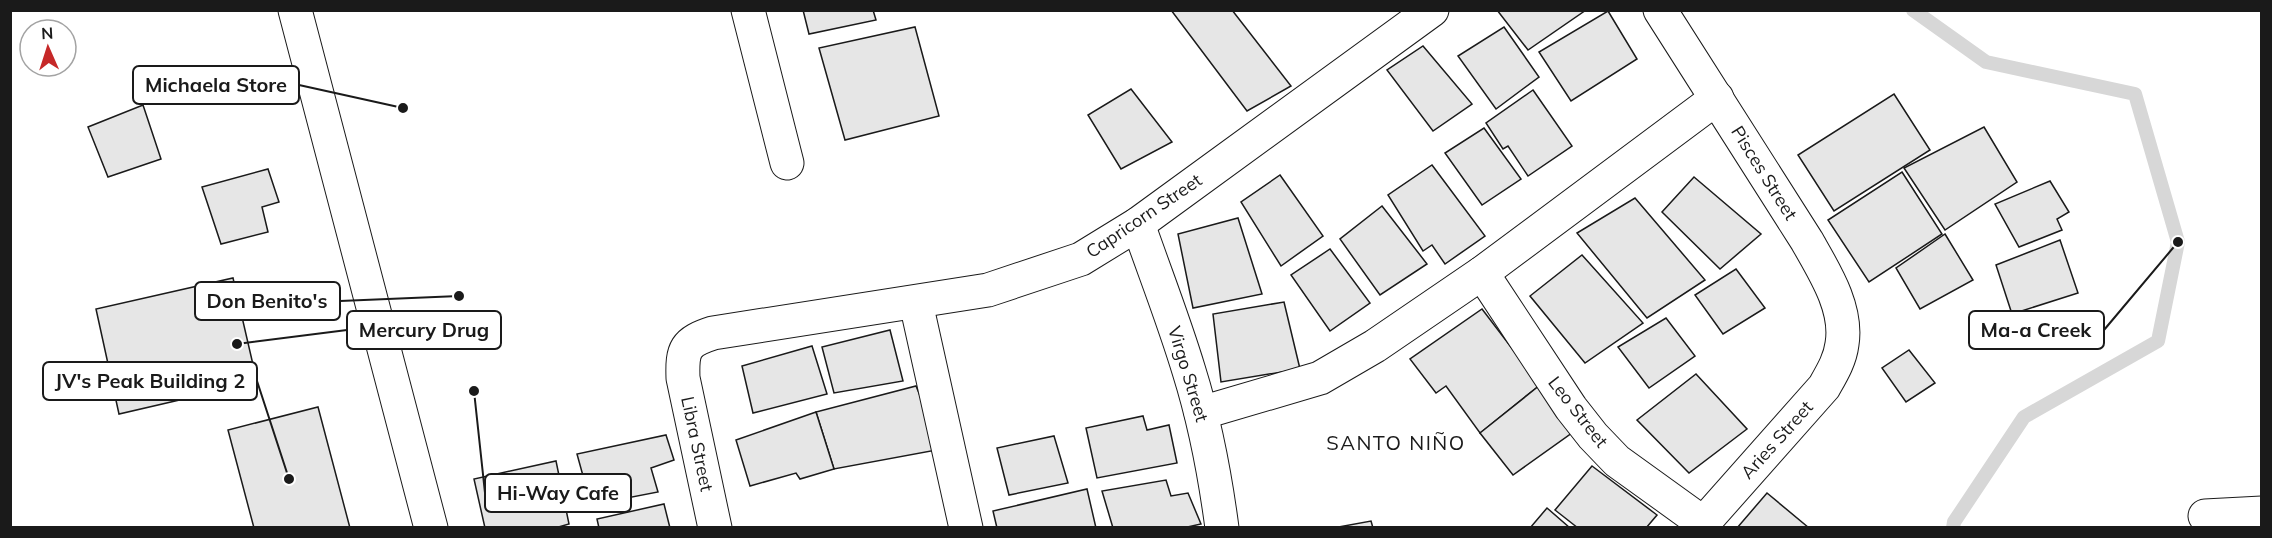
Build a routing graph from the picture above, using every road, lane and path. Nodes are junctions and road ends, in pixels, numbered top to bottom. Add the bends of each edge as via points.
1 (295, 10) edge
2 (748, 10) edge
3 (1432, 10) edge
4 (1660, 10) edge
5 (1717, 99) junction
6 (787, 163) dead end
7 (1138, 224) junction
8 (1482, 273) junction
9 (916, 303) junction
10 (1842, 345) joint
11 (682, 361) joint
12 (1201, 413) junction
13 (2262, 513) edge
14 (2205, 516) dead end
15 (1701, 525) edge
16 (431, 528) edge
17 (715, 528) edge
18 (966, 528) edge
19 (1222, 528) edge

1 - 16 street
2 - 6 street
3 - 7 street, Capricorn Street
4 - 5 street, Pisces Street
5 - 8 street
5 - 10 street, Pisces Street via 1826,273 1843,326
7 - 9 street, Capricorn Street via 1081,259 1062,266 988,290
7 - 12 street, Virgo Street
8 - 12 street via 1375,346 1320,378
8 - 15 street, Leo Street via 1593,436 1617,461
9 - 11 street, Capricorn Street via 713,333 686,347
9 - 18 street
10 - 15 street, Aries Street via 1824,387
11 - 17 street, Libra Street
12 - 19 street, Virgo Street
13 - 14 street

